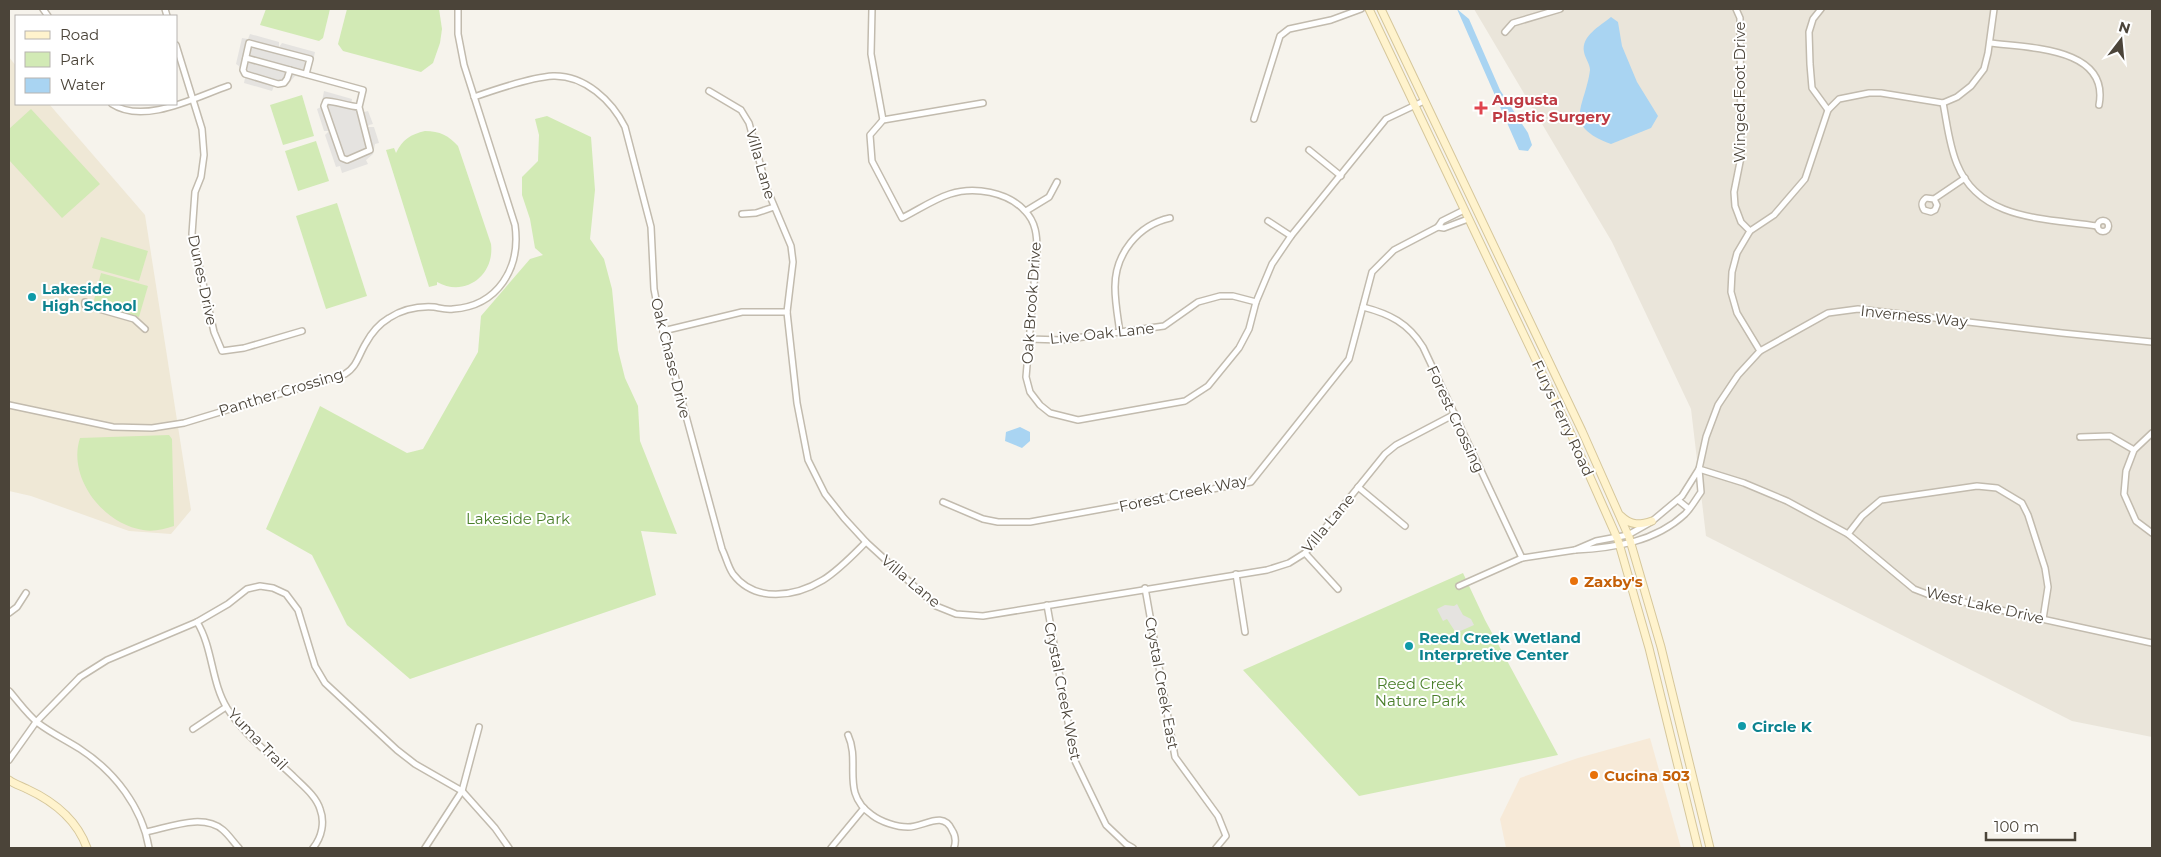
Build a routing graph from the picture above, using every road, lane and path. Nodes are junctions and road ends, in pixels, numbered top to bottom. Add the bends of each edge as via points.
1 (458, 9) edge
2 (872, 9) edge
3 (1361, 9) edge
4 (1369, 9) edge
5 (1381, 9) edge
6 (1560, 9) edge
7 (1736, 9) edge
8 (1821, 9) edge
9 (1994, 9) edge
10 (1505, 32) dead end
11 (1990, 43) junction
12 (178, 51) edge
13 (246, 58) junction
14 (290, 70) junction
15 (306, 74) junction
16 (228, 86) dead end
17 (709, 91) dead end
18 (474, 97) junction
19 (194, 98) junction
20 (1424, 101) junction
21 (983, 103) dead end
22 (1942, 103) junction
23 (178, 104) edge
24 (115, 105) edge
25 (175, 105) edge
26 (2099, 105) dead end
27 (1413, 106) junction
28 (359, 107) junction
29 (1828, 110) junction
30 (1254, 119) dead end
31 (883, 120) junction
32 (1309, 150) dead end
33 (1341, 176) junction
34 (1965, 178) junction
35 (1057, 182) dead end
36 (1934, 200) dead end
37 (774, 207) junction
38 (1464, 210) junction
39 (1026, 211) junction
40 (742, 214) dead end
41 (1170, 218) dead end
42 (1468, 218) junction
43 (1268, 221) dead end
44 (2097, 226) dead end
45 (1438, 227) junction
46 (1750, 231) junction
47 (1291, 236) junction
48 (85, 302) dead end
49 (1256, 302) junction
50 (1363, 307) junction
51 (787, 312) junction
52 (145, 329) dead end
53 (302, 331) dead end
54 (663, 332) junction
55 (1120, 333) junction
56 (1029, 339) junction
57 (2152, 342) edge
58 (1760, 351) junction
59 (9, 405) edge
60 (1455, 414) junction
61 (2152, 433) edge
62 (2080, 437) dead end
63 (2134, 450) junction
64 (1699, 469) junction
65 (1358, 487) junction
66 (1678, 500) junction
67 (944, 502) dead end
68 (1689, 509) junction
69 (1620, 516) junction
70 (1652, 521) junction
71 (1405, 526) dead end
72 (2152, 533) edge
73 (1848, 534) junction
74 (1630, 539) junction
75 (1618, 541) junction
76 (866, 542) junction
77 (1305, 553) junction
78 (1522, 558) junction
79 (1236, 574) junction
80 (1459, 586) dead end
81 (1145, 588) junction
82 (1338, 589) dead end
83 (26, 593) dead end
84 (1047, 604) junction
85 (9, 613) edge
86 (2044, 619) junction
87 (197, 622) junction
88 (1245, 632) dead end
89 (2152, 644) edge
90 (9, 691) edge
91 (226, 707) junction
92 (36, 722) junction
93 (479, 727) dead end
94 (193, 729) dead end
95 (1681, 729) junction
96 (1670, 732) junction
97 (848, 735) dead end
98 (9, 760) edge
99 (9, 780) edge
100 (462, 790) junction
101 (864, 808) junction
102 (146, 832) junction
103 (87, 848) edge
104 (149, 848) edge
105 (239, 848) edge
106 (313, 848) edge
107 (425, 848) edge
108 (509, 848) edge
109 (830, 848) edge
110 (954, 848) edge
111 (1133, 848) edge
112 (1216, 848) edge
113 (1698, 848) edge
114 (1710, 848) edge

1 - 18 street, Panther Crossing via 460,47
2 - 31 street via 871,54
3 - 30 street via 1331,20 1289,29 1280,36
4 - 27 main road, Furys Ferry Road
5 - 20 main road, Furys Ferry Road
6 - 10 street via 1513,23
7 - 46 street, Winged Foot Drive via 1740,18 1741,149 1734,192 1741,222
8 - 29 street via 1809,32 1810,64 1812,88
9 - 11 street
11 - 22 street via 1984,69 1971,86
11 - 26 street via 2058,53 2083,61 2097,77
12 - 19 street
13 - 14 street
13 - 14 street via 245,74 271,82 284,83
13 - 15 street via 249,43 310,59
14 - 15 street
15 - 28 street via 363,90
16 - 19 street
17 - 37 street, Villa Lane via 741,110 749,123
18 - 54 street, Oak Chase Drive via 554,76 585,85 612,104 625,127 651,227 654,289
18 - 59 street, Panther Crossing via 517,237 511,270 500,287 485,299 460,308 428,307 402,311 374,331 350,371 184,423 130,428
19 - 23 street
19 - 53 street, Dunes Drive via 202,129 204,155 195,192 192,234 210,317 222,351
20 - 27 street, Oak Brook Drive
20 - 69 main road, Furys Ferry Road
21 - 31 street
22 - 29 street via 1870,93 1839,99
22 - 34 street via 1957,163
24 - 25 street via 134,112
27 - 33 street, Oak Brook Drive via 1386,119
27 - 38 main road, Furys Ferry Road
28 - 28 street via 332,101 326,101 324,106 342,158 347,160 370,150
29 - 46 street via 1805,179 1774,215
31 - 39 street via 870,135 872,161 902,218 950,194 971,190 1006,198
32 - 33 street
33 - 47 street, Oak Brook Drive
34 - 36 street
34 - 44 street via 1978,194 2008,212
35 - 39 street via 1049,197
37 - 40 street via 756,214
37 - 51 street, Villa Lane via 791,246 793,262
38 - 42 main road, Furys Ferry Road
38 - 45 street, Forest Creek Way via 1442,221
39 - 56 street, Oak Brook Drive via 1037,233
41 - 55 street via 1158,220 1139,233 1123,254 1115,286
42 - 45 street, Forest Creek Way via 1444,228
42 - 75 main road, Furys Ferry Road
43 - 47 street
45 - 50 street, Forest Creek Way via 1394,250 1372,272
46 - 58 street via 1736,253 1732,292 1737,313
47 - 49 street, Oak Brook Drive via 1272,264
48 - 52 street via 86,305 134,319
49 - 55 street, Live Oak Lane via 1220,296 1198,302 1164,326
49 - 56 street, Oak Brook Drive via 1249,329 1208,386 1185,401 1078,420 1050,413 1030,392 1026,376
50 - 60 street, Forest Crossing via 1396,318 1415,335
50 - 67 street, Forest Creek Way via 1349,359 1251,482 1030,522 983,519
51 - 54 street via 742,312
51 - 76 street, Villa Lane via 798,410 808,460 825,494
54 - 76 street, Oak Chase Drive via 722,549 732,573 740,582 764,594 777,595 802,589 824,580
55 - 56 street, Live Oak Lane via 1061,340
57 - 58 street, Inverness Way via 1858,309 1828,313
58 - 64 street, Inverness Way via 1738,375 1718,405
60 - 65 street, Villa Lane via 1396,445
60 - 78 street, Forest Crossing
61 - 63 street
62 - 63 street via 2110,436
63 - 72 street via 2126,471 2124,494 2136,521
64 - 66 street, Inverness Way
64 - 68 street, Inverness Way via 1701,492
64 - 73 street, West Lake Drive via 1787,501
65 - 71 street
65 - 77 street, Villa Lane
66 - 68 street
66 - 70 street, Inverness Way
68 - 74 street, Inverness Way via 1658,533
69 - 70 main road via 1633,524
69 - 74 main road, Furys Ferry Road
70 - 74 street, Inverness Way
73 - 86 street, West Lake Drive via 1914,589 1950,600
73 - 86 street via 1881,500 1977,486 1997,488 2022,503 2028,514 2048,587
74 - 75 street, Inverness Way
74 - 95 main road, Furys Ferry Road
75 - 78 street, Inverness Way via 1596,541 1575,550
75 - 96 main road, Furys Ferry Road
76 - 84 street, Villa Lane via 936,606 956,614 983,616
77 - 79 street, Villa Lane via 1267,570
77 - 82 street
78 - 80 street, Inverness Way
79 - 81 street, Villa Lane
79 - 88 street
81 - 84 street, Villa Lane
81 - 112 street, Crystal Creek East via 1175,757 1218,816 1226,836
83 - 85 street
84 - 111 street, Crystal Creek West via 1075,761 1106,825
86 - 89 street, West Lake Drive
87 - 91 street, Yuma Trail via 204,633
87 - 92 street via 107,660 80,677
87 - 100 street via 247,589 260,586 286,594 298,610 314,666 325,683 397,750
90 - 92 street
91 - 94 street
91 - 106 street, Yuma Trail via 315,800 322,816 322,828
92 - 98 street
92 - 102 street via 82,750 117,781 131,799
93 - 100 street
95 - 96 main road
95 - 114 main road, Furys Ferry Road
96 - 113 main road, Furys Ferry Road
97 - 101 street via 851,778 858,803
99 - 103 main road via 51,802 78,830
100 - 107 street
100 - 108 street
101 - 109 street
101 - 110 street via 886,822 906,827 944,820 953,830
102 - 104 street
102 - 105 street via 207,822 223,830

